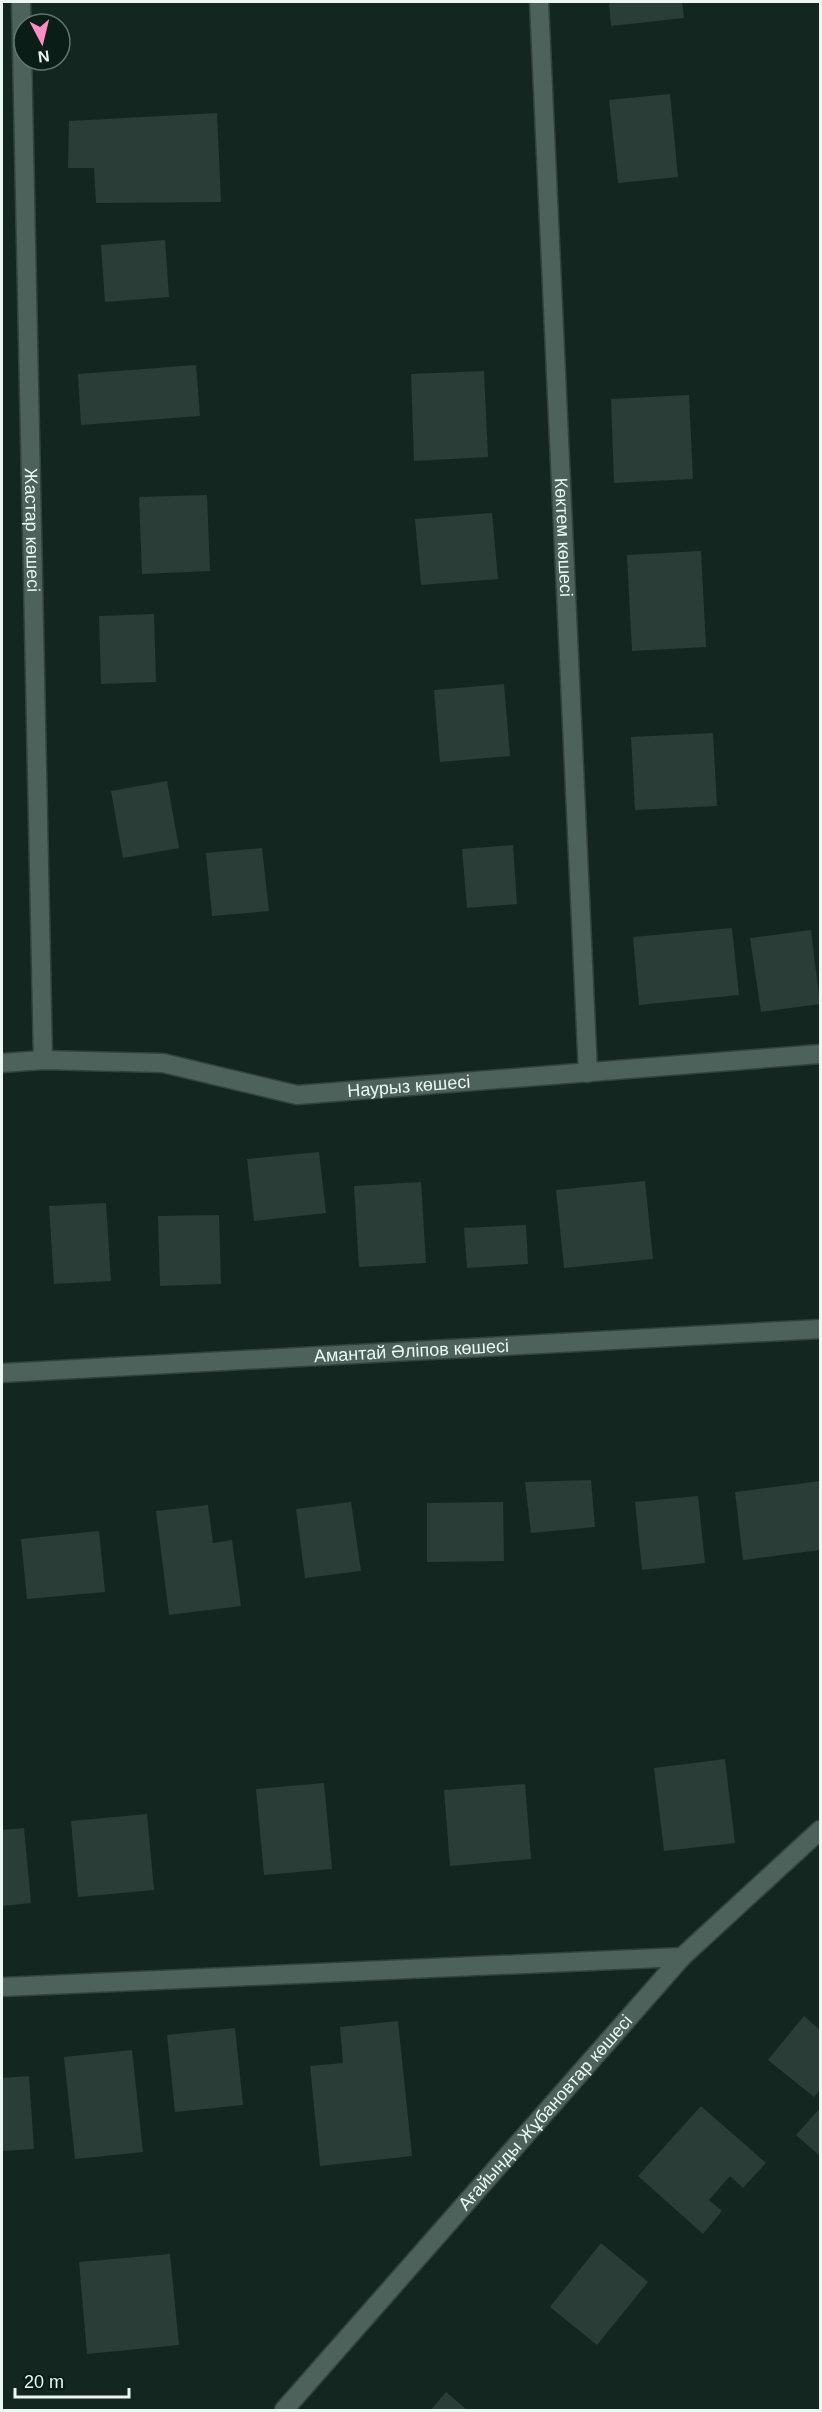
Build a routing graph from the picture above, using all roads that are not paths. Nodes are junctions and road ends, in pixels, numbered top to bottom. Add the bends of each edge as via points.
1 (21, 2) edge
2 (539, 2) edge
3 (820, 1054) edge
4 (42, 1060) junction
5 (2, 1063) edge
6 (588, 1073) junction
7 (820, 1329) edge
8 (2, 1373) edge
9 (820, 1830) edge
10 (682, 1958) junction
11 (2, 1987) edge
12 (284, 2410) edge

1 - 4 street, Жастар көшесі
2 - 6 street, Көктем көшесі
3 - 6 street, Наурыз көшесі
4 - 5 street, Наурыз көшесі
4 - 6 street, Наурыз көшесі via 163,1063 297,1095
7 - 8 street, Амантай Әліпов көшесі
9 - 10 street, Ағайынды Жұбановтар көшесі
10 - 11 street
10 - 12 street, Ағайынды Жұбановтар көшесі

